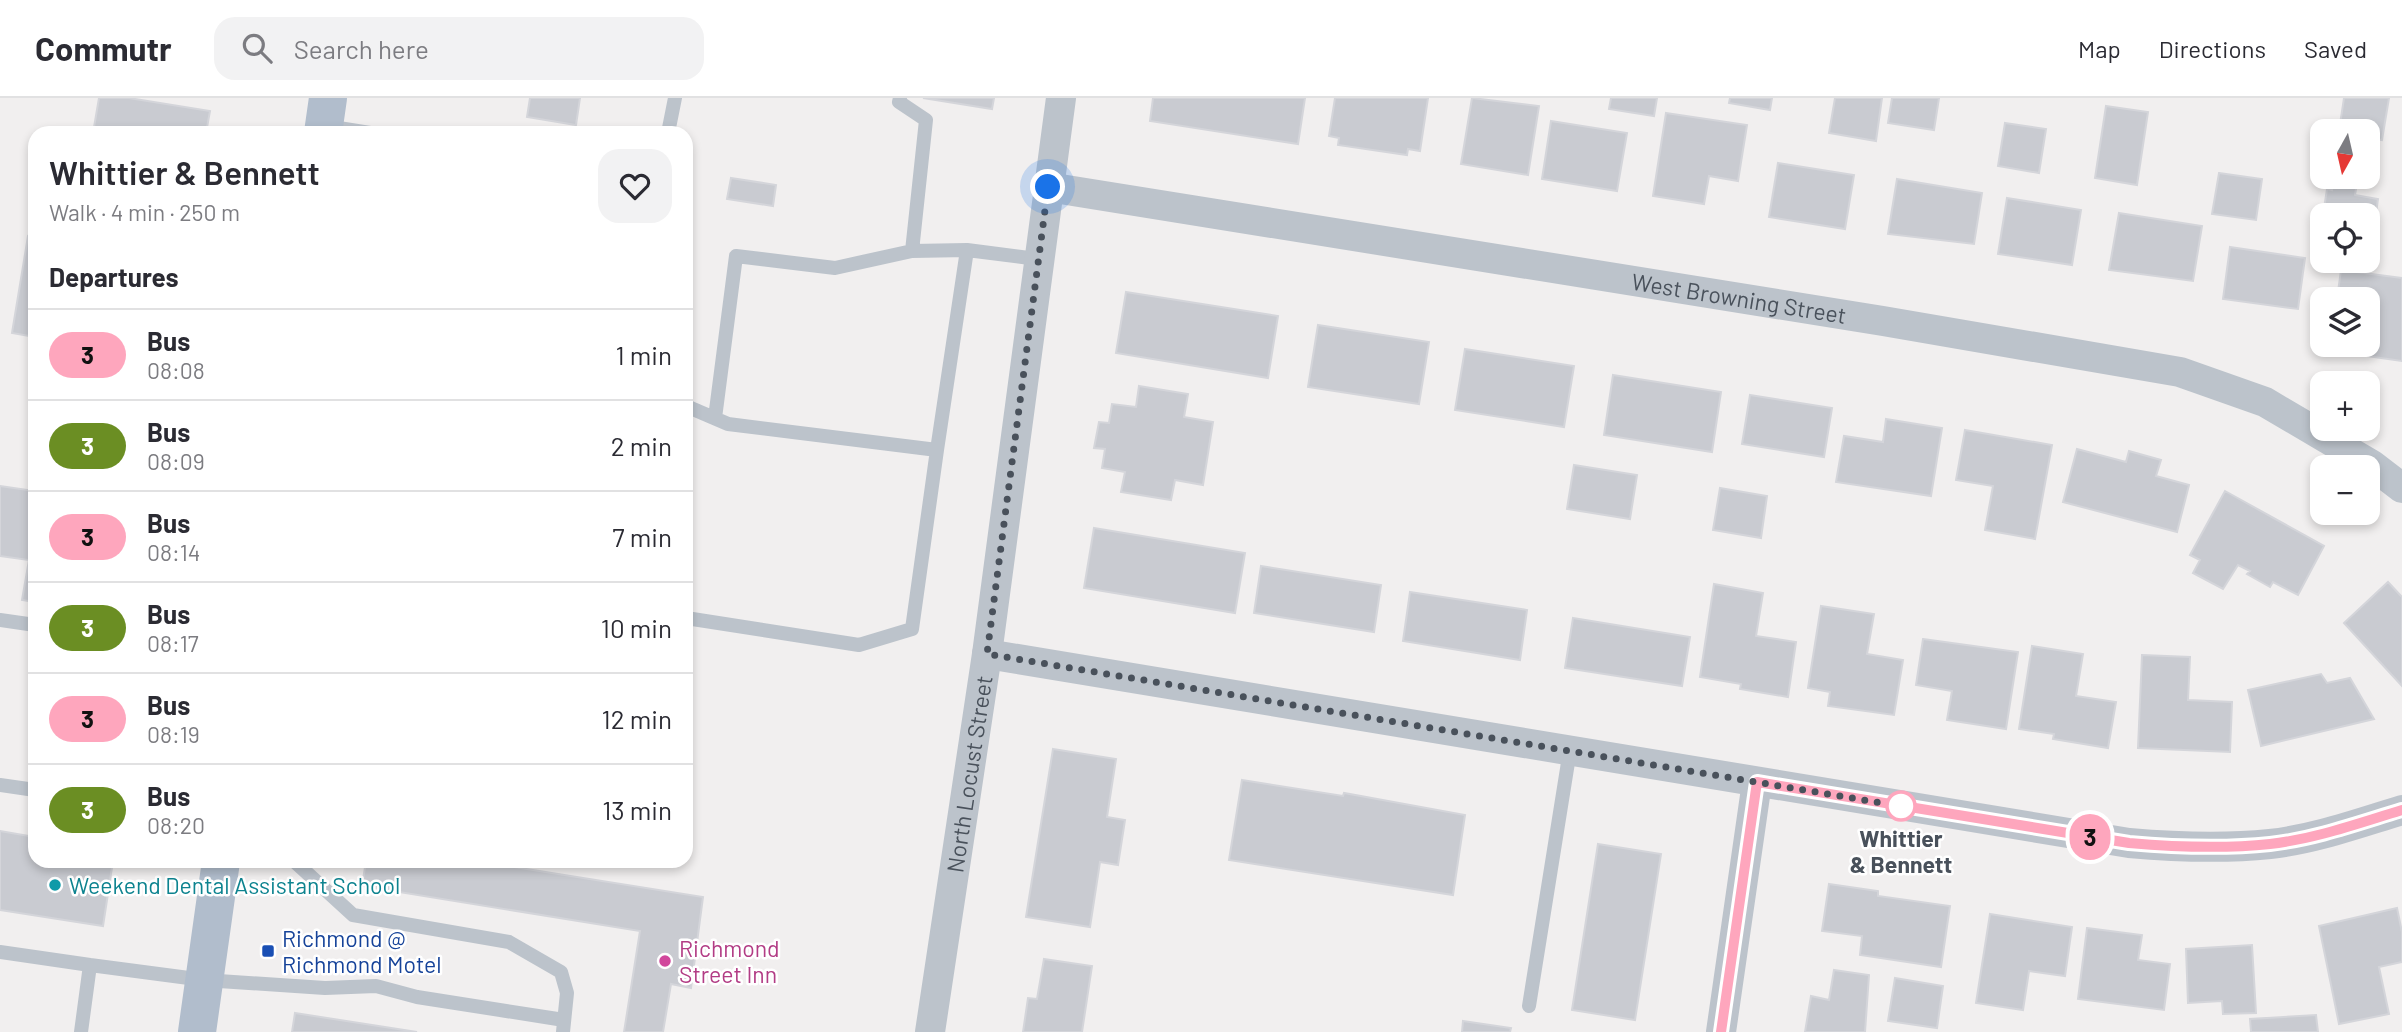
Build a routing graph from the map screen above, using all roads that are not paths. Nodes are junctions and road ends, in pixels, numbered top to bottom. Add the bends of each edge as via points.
1 (675, 98) edge
2 (900, 98) edge
3 (1061, 98) edge
4 (325, 119) edge
5 (348, 126) edge
6 (669, 126) edge
7 (1048, 187) junction
8 (967, 250) junction
9 (912, 251) junction
10 (1037, 259) junction
11 (693, 409) edge
12 (715, 418) junction
13 (937, 450) junction
14 (2402, 488) edge
15 (693, 619) edge
16 (0, 620) edge
17 (28, 624) edge
18 (987, 654) junction
19 (1570, 750) junction
20 (1757, 782) junction
21 (0, 785) edge
22 (28, 789) edge
23 (2402, 810) edge
24 (220, 868) edge
25 (302, 868) edge
26 (0, 952) edge
27 (90, 965) junction
28 (204, 980) junction
29 (1529, 1006) dead end
30 (563, 1026) edge
31 (81, 1032) edge
32 (197, 1032) edge
33 (930, 1032) edge
34 (1721, 1032) edge

1 - 6 lane
2 - 9 lane via 899,102 926,120
3 - 7 street, North Locust Street
4 - 5 lane
7 - 10 street, North Locust Street
7 - 14 street, West Browning Street via 2180,372 2265,402 2372,465
8 - 9 lane
8 - 10 lane
8 - 13 lane
9 - 12 lane via 835,268 736,256
10 - 18 street, North Locust Street
11 - 12 lane
12 - 13 lane via 728,424
13 - 15 lane via 912,629 859,645
16 - 17 lane
18 - 19 street
18 - 33 street, North Locust Street
19 - 20 street
19 - 29 lane
20 - 23 street via 2129,843 2172,846 2271,844
20 - 34 street
21 - 22 lane
24 - 28 main road
25 - 30 lane via 353,915 509,942 561,972 568,993
26 - 27 lane
27 - 28 lane
27 - 31 lane
28 - 30 lane via 325,988 376,986
28 - 32 main road

